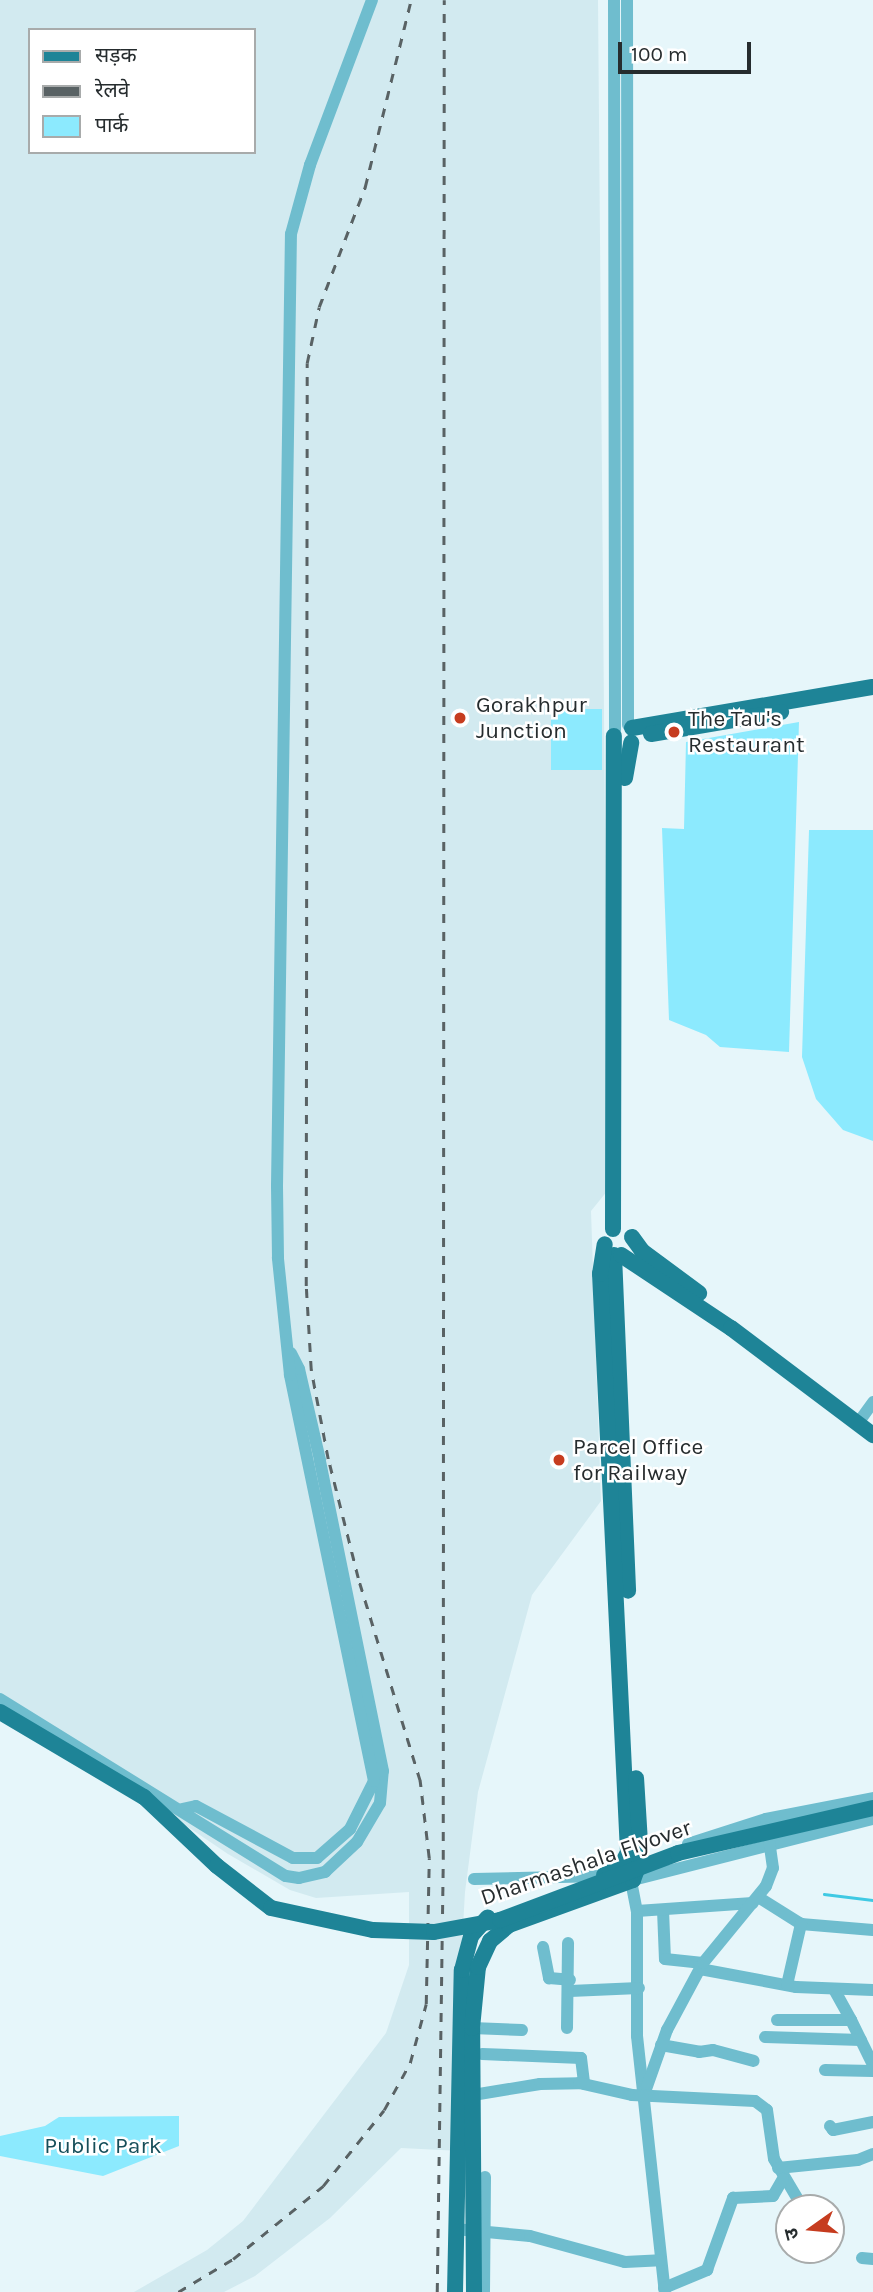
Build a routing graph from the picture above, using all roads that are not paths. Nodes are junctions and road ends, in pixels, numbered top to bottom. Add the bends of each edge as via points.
1 (372, 0) edge
2 (614, 0) edge
3 (628, 0) edge
4 (873, 687) edge
5 (873, 695) edge
6 (626, 733) junction
7 (623, 1231) junction
8 (613, 1251) junction
9 (289, 1350) junction
10 (867, 1416) edge
11 (873, 1435) edge
12 (0, 1699) edge
13 (0, 1712) edge
14 (873, 1798) edge
15 (873, 1808) edge
16 (182, 1810) junction
17 (766, 1819) junction
18 (873, 1819) edge
19 (772, 1842) junction
20 (640, 1858) junction
21 (601, 1876) junction
22 (474, 1879) dead end
23 (632, 1880) junction
24 (756, 1900) junction
25 (663, 1910) junction
26 (637, 1911) junction
27 (801, 1923) junction
28 (873, 1930) edge
29 (568, 1943) dead end
30 (543, 1947) dead end
31 (702, 1966) junction
32 (787, 1985) junction
33 (570, 1986) junction
34 (639, 1988) junction
35 (873, 1990) edge
36 (835, 1991) junction
37 (777, 2020) dead end
38 (851, 2020) junction
39 (472, 2028) junction
40 (567, 2028) dead end
41 (522, 2030) dead end
42 (765, 2037) dead end
43 (861, 2040) junction
44 (662, 2045) junction
45 (482, 2054) dead end
46 (754, 2062) dead end
47 (873, 2065) edge
48 (825, 2070) dead end
49 (873, 2071) edge
50 (584, 2084) junction
51 (473, 2095) junction
52 (643, 2095) junction
53 (873, 2122) edge
54 (830, 2126) dead end
55 (873, 2154) edge
56 (780, 2173) junction
57 (485, 2177) dead end
58 (794, 2194) edge
59 (455, 2229) junction
60 (479, 2233) junction
61 (660, 2260) junction
62 (665, 2290) edge
63 (455, 2292) edge
64 (474, 2292) edge
65 (484, 2292) edge

1 - 9 street via 310,164 291,234 277,1186 278,1258
2 - 6 street
3 - 6 street
4 - 6 main road
5 - 6 main road
6 - 7 main road
7 - 8 main road
7 - 8 main road via 628,1252
7 - 10 main road via 657,1262
8 - 10 main road
8 - 20 main road
8 - 21 main road via 600,1274 628,1852 620,1868
9 - 16 street via 290,1375 373,1772 372,1792 350,1829 330,1851 304,1859 196,1806
9 - 16 street via 299,1369 320,1460 384,1791 357,1842 325,1872 299,1878 286,1876 203,1828
10 - 11 main road
12 - 16 street
13 - 15 main road, Dharmashala Flyover, bridge via 145,1797 217,1866 271,1908 373,1930 434,1932 500,1920 678,1853
14 - 17 street
17 - 19 street
17 - 20 street
18 - 19 street
19 - 23 street
19 - 24 street via 773,1868
20 - 23 main road
21 - 22 street
21 - 59 main road via 496,1913 471,1936 460,1999
23 - 26 street
23 - 39 main road via 499,1931 478,1966
24 - 25 street
24 - 27 street
24 - 31 street
25 - 26 street
25 - 31 street via 665,1959
26 - 34 street
27 - 28 street
27 - 32 street
29 - 33 street
30 - 33 street via 550,1978
31 - 32 street
31 - 44 street
32 - 36 street
33 - 34 street
33 - 40 street
34 - 52 street via 637,2036
35 - 36 street
36 - 38 street
37 - 38 street
38 - 43 street
39 - 41 street
39 - 51 main road
42 - 43 street
43 - 47 street
44 - 46 street via 713,2050
44 - 52 street
45 - 50 street via 581,2058
48 - 49 street
50 - 51 street via 540,2084
50 - 52 street
51 - 60 main road
52 - 56 street via 759,2103 767,2110
52 - 61 street
53 - 54 street via 833,2130
55 - 56 street
56 - 58 street
56 - 62 street via 773,2196 733,2197 707,2270
57 - 60 street
59 - 60 street
59 - 63 main road
60 - 61 street via 530,2236 625,2262
60 - 64 main road
60 - 65 street
61 - 62 street

